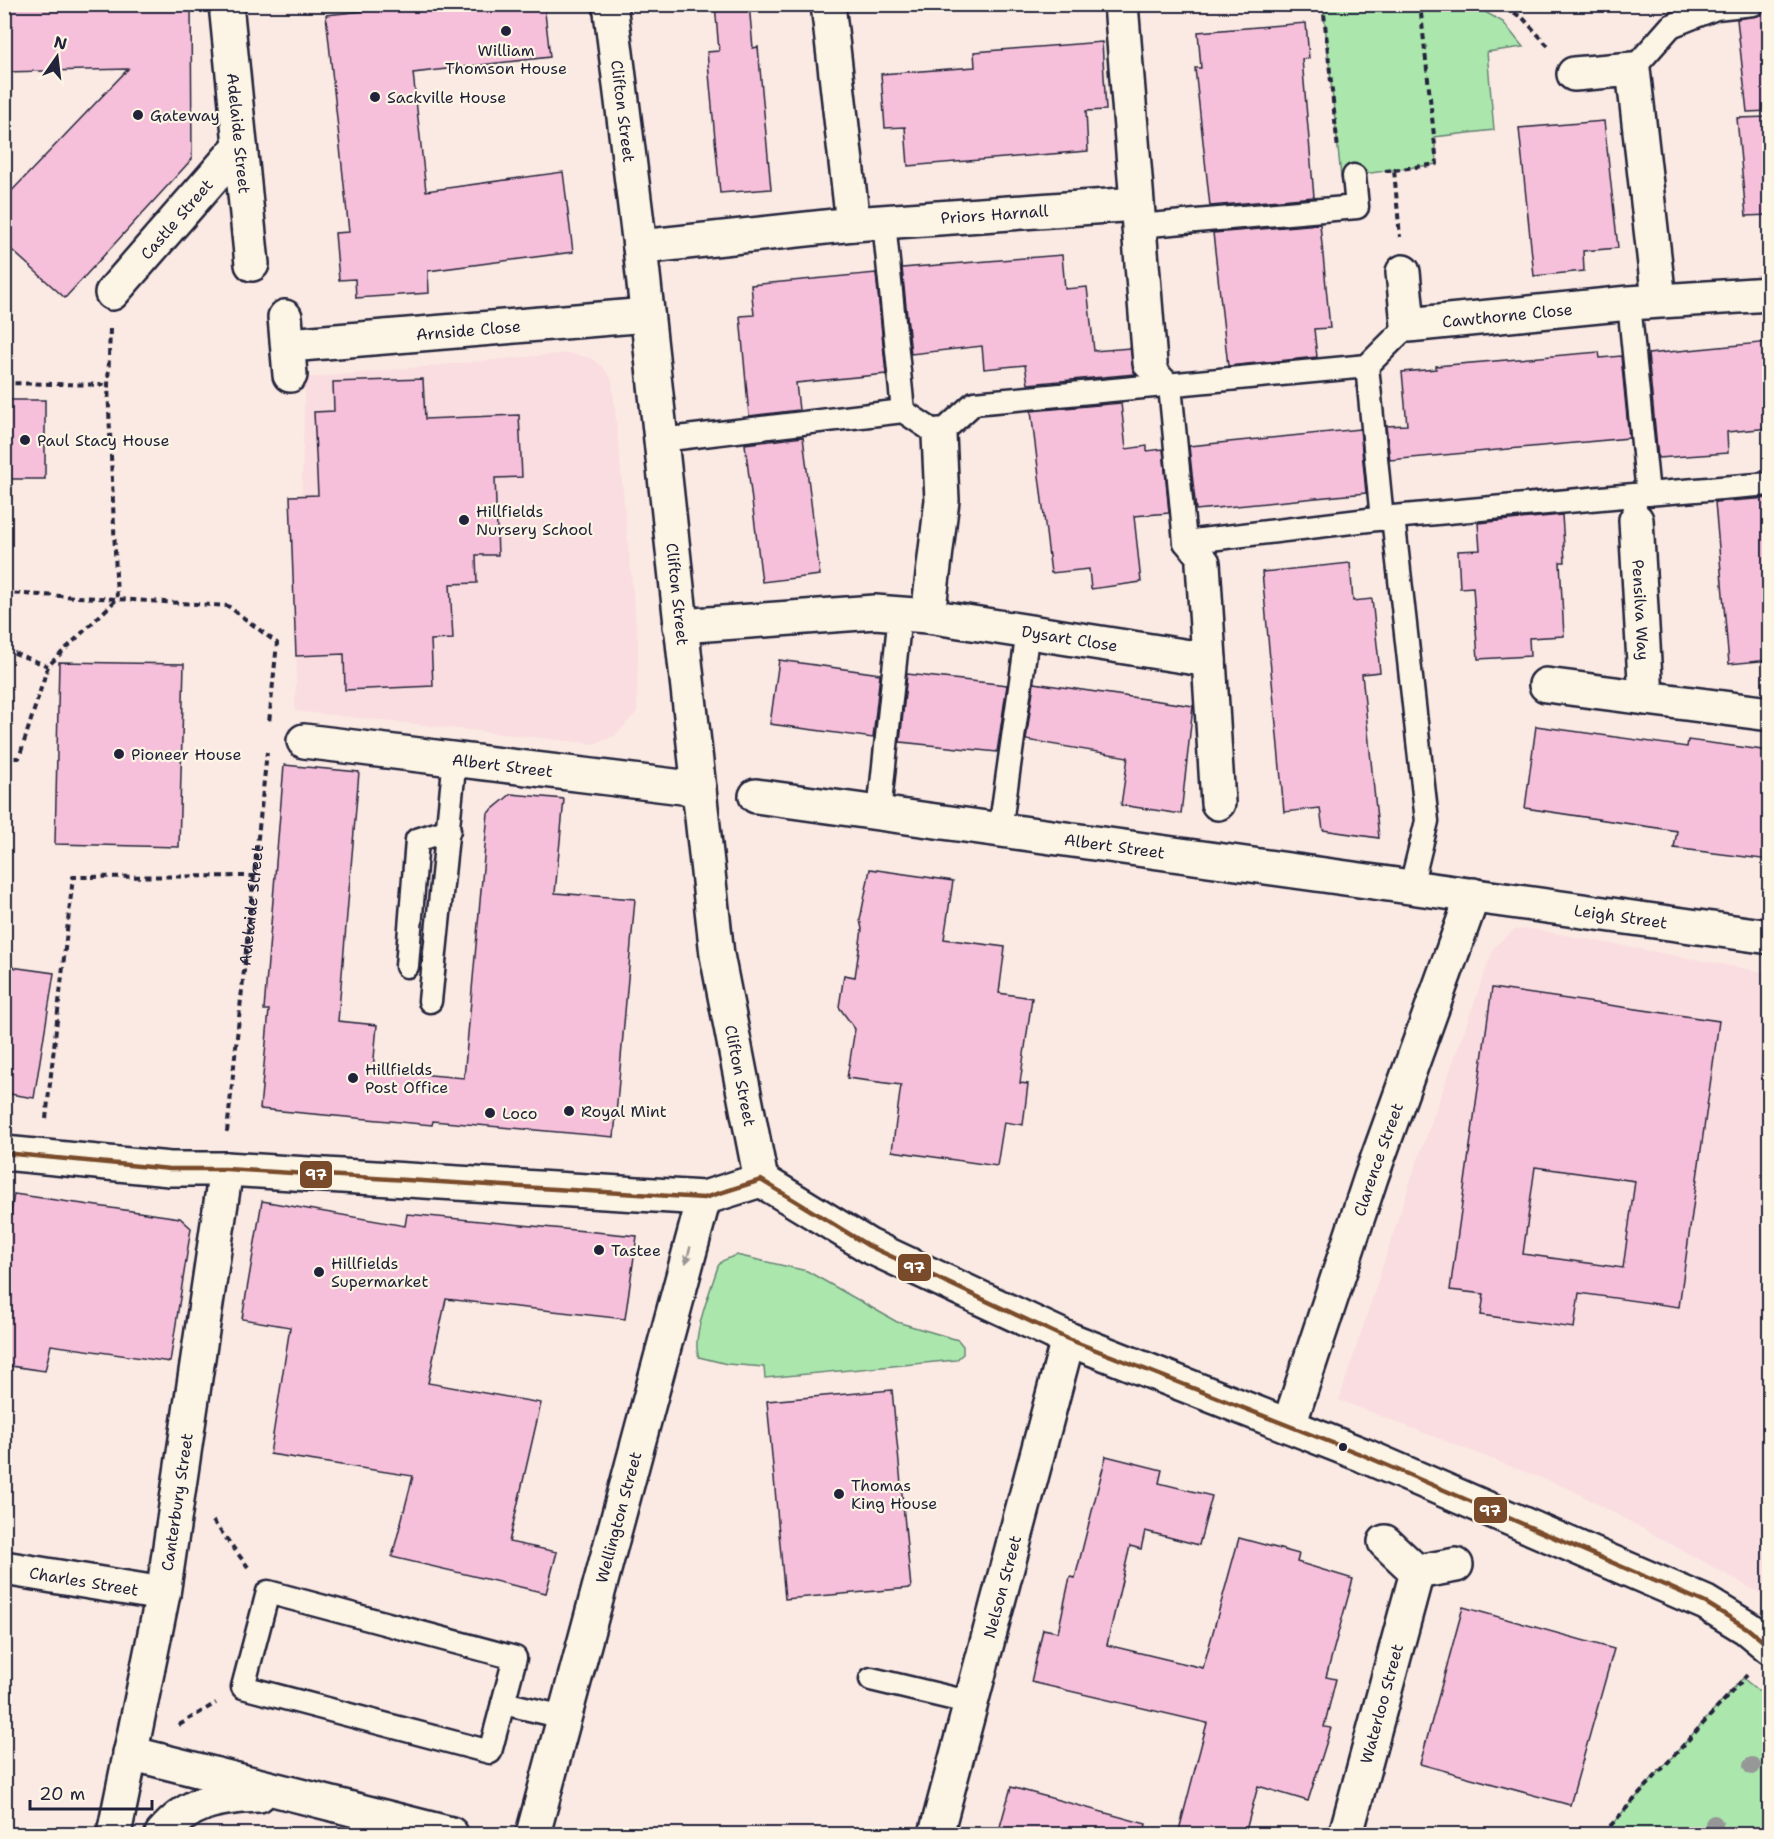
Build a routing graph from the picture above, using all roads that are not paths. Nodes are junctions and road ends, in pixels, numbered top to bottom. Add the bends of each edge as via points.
1 (226, 4) edge
2 (610, 4) edge
3 (828, 4) edge
4 (1121, 4) edge
5 (1753, 4) edge
6 (1633, 69) junction
7 (1574, 74) road end
8 (240, 146) junction
9 (1354, 176) dead end
10 (1137, 215) junction
11 (868, 223) junction
12 (640, 247) junction
13 (252, 264) dead end
14 (1403, 272) dead end
15 (112, 293) road end
16 (1770, 294) edge
17 (1644, 302) junction
18 (647, 315) junction
19 (1408, 325) junction
20 (288, 346) dead end
21 (1367, 366) junction
22 (1160, 375) junction
23 (903, 411) junction
24 (939, 435) junction
25 (661, 440) junction
26 (1770, 484) edge
27 (1640, 503) junction
28 (1388, 518) junction
29 (1194, 553) junction
30 (914, 615) junction
31 (680, 626) junction
32 (1028, 631) junction
33 (1209, 660) junction
34 (1546, 685) dead end
35 (1646, 698) junction
36 (1770, 714) edge
37 (304, 741) dead end
38 (455, 758) junction
39 (699, 789) junction
40 (756, 796) dead end
41 (1218, 803) dead end
42 (879, 813) junction
43 (448, 830) junction
44 (1000, 830) junction
45 (1411, 886) junction
46 (1473, 895) junction
47 (1770, 938) edge
48 (407, 966) dead end
49 (430, 1001) dead end
50 (4, 1153) edge
51 (226, 1169) junction
52 (761, 1180) junction
53 (704, 1198) junction
54 (1068, 1339) junction
55 (1289, 1425) junction
56 (1385, 1542) dead end
57 (1456, 1565) dead end
58 (4, 1568) edge
59 (1417, 1572) junction
60 (163, 1593) junction
61 (1770, 1647) edge
62 (871, 1679) dead end
63 (503, 1703) junction
64 (972, 1703) junction
65 (564, 1717) junction
66 (130, 1753) junction
67 (291, 1794) junction
68 (114, 1834) edge
69 (162, 1834) edge
70 (452, 1834) edge
71 (533, 1834) edge
72 (936, 1834) edge
73 (1346, 1834) edge

1 - 8 street, Adelaide Street
2 - 12 street, Clifton Street
3 - 11 street
4 - 10 street
5 - 6 lane via 1716,8 1671,26
6 - 7 street
6 - 17 street
8 - 13 street, Adelaide Street
8 - 15 street, Castle Street
9 - 10 lane via 1357,207
10 - 11 street, Priors Harnall
10 - 22 street
11 - 12 street, Priors Harnall
11 - 23 lane
12 - 18 street, Clifton Street
14 - 19 street
16 - 17 street, Cawthorne Close
17 - 19 street, Cawthorne Close
17 - 27 lane
18 - 20 street, Arnside Close
18 - 25 street, Clifton Street
19 - 21 lane
21 - 22 lane
21 - 28 lane
22 - 24 lane via 974,403
22 - 29 lane
23 - 24 lane
23 - 25 lane
24 - 30 street via 942,500
25 - 31 street, Clifton Street
26 - 27 lane
27 - 28 lane
27 - 35 street, Pensilva Way
28 - 29 lane
28 - 45 lane via 1426,821
29 - 33 street
30 - 31 street, Dysart Close via 875,612
30 - 32 street, Dysart Close
30 - 42 lane
31 - 39 street, Clifton Street
32 - 33 street, Dysart Close
32 - 44 lane
33 - 41 street
34 - 35 street
35 - 36 street
37 - 38 street, Albert Street
38 - 39 street, Albert Street
38 - 43 lane
39 - 52 street, Clifton Street via 717,955
40 - 42 street, Albert Street
42 - 44 street, Albert Street
43 - 48 lane via 417,840
43 - 49 lane
44 - 45 street, Albert Street
45 - 46 street, Albert Street
46 - 47 street, Leigh Street
46 - 55 street, Clarence Street via 1371,1178
50 - 51 street via 170,1169
51 - 53 street
51 - 60 street, Canterbury Street
52 - 53 street
52 - 54 street via 870,1246
53 -> 65 street, Wellington Street
54 - 55 street
54 - 64 street, Nelson Street
55 - 61 street via 1706,1603
56 - 59 street
57 - 59 street
58 - 60 street, Charles Street
59 - 73 street, Waterloo Street
60 - 66 street, Canterbury Street
62 - 64 lane
63 - 63 lane via 490,1752 243,1687 268,1592 515,1658
63 - 65 lane
64 - 72 street, Nelson Street
65 - 71 street, Wellington Street
66 - 67 street
66 - 68 street, Canterbury Street
67 - 69 street via 221,1796 178,1815
67 - 70 street

